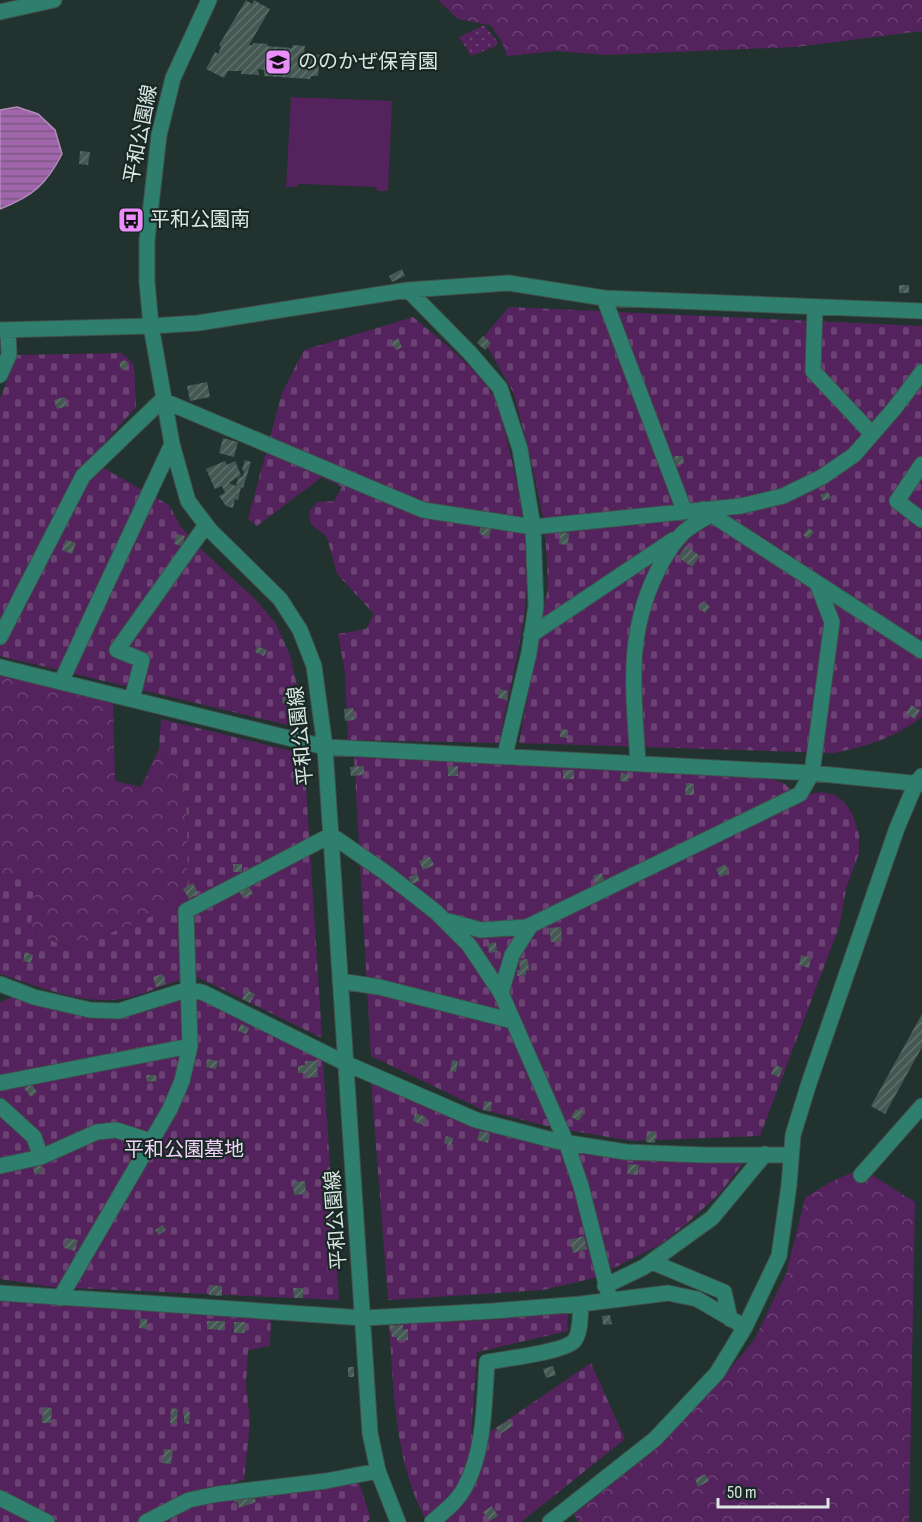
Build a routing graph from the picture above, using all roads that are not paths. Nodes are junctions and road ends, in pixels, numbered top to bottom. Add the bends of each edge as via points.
1 (54, 0) edge
2 (209, 0) edge
3 (0, 12) edge
4 (408, 290) junction
5 (604, 298) junction
6 (815, 307) junction
7 (922, 311) edge
8 (151, 326) junction
9 (4, 330) edge
10 (922, 372) edge
11 (0, 375) edge
12 (162, 400) junction
13 (872, 435) junction
14 (171, 444) junction
15 (922, 464) edge
16 (684, 510) junction
17 (707, 512) junction
18 (922, 520) edge
19 (206, 525) junction
20 (533, 527) junction
21 (681, 534) junction
22 (817, 583) junction
23 (531, 635) junction
24 (0, 637) edge
25 (922, 651) edge
26 (0, 667) edge
27 (61, 682) junction
28 (132, 699) junction
29 (325, 747) junction
30 (505, 755) junction
31 (638, 763) junction
32 (812, 774) junction
33 (920, 781) edge
34 (331, 835) junction
35 (444, 920) junction
36 (531, 925) junction
37 (340, 981) junction
38 (3, 988) edge
39 (189, 989) junction
40 (501, 993) junction
41 (513, 1022) junction
42 (190, 1046) junction
43 (345, 1063) junction
44 (0, 1083) edge
45 (0, 1106) edge
46 (922, 1106) edge
47 (151, 1141) junction
48 (567, 1142) junction
49 (765, 1154) junction
50 (791, 1155) junction
51 (41, 1157) junction
52 (0, 1166) edge
53 (861, 1175) dead end
54 (652, 1262) junction
55 (0, 1293) edge
56 (607, 1293) junction
57 (60, 1299) junction
58 (581, 1304) junction
59 (364, 1317) junction
60 (730, 1319) junction
61 (745, 1327) junction
62 (378, 1471) junction
63 (0, 1498) edge
64 (566, 1517) edge
65 (154, 1520) edge
66 (395, 1521) edge
67 (47, 1522) edge
68 (432, 1522) edge
69 (550, 1522) edge

1 - 3 street
2 - 8 street, 平和公園線 via 173,78 159,135 147,240
4 - 5 street via 508,283
4 - 8 street via 198,323
4 - 20 street via 500,388 520,449
5 - 6 street
5 - 16 street
6 - 7 street
6 - 13 street via 813,371
8 - 9 street
8 - 12 street, 平和公園線
9 - 11 street via 9,355
10 - 13 street
12 - 14 street, 平和公園線
12 - 20 street via 423,510
12 - 24 street via 83,476
13 - 17 street via 854,455 822,477 783,496
14 - 19 street, 平和公園線 via 188,501
14 - 27 street
15 - 18 street via 897,501
16 - 17 street
16 - 20 street
17 - 21 street
17 - 22 street
19 - 28 street via 117,650 142,660
19 - 29 street, 平和公園線 via 280,599 300,630 314,666
20 - 23 street via 536,606
21 - 23 street
21 - 31 street via 645,596 635,639
22 - 25 street
22 - 32 street via 832,622
23 - 30 street
26 - 27 street
27 - 28 street
28 - 29 street
29 - 30 street
29 - 34 street, 平和公園線
30 - 31 street
31 - 32 street
32 - 33 street
32 - 36 street via 800,794
33 - 50 street via 897,828 809,1083
34 - 35 street
34 - 37 street, 平和公園線
34 - 39 street via 186,911
35 - 36 street via 481,930
35 - 40 street via 469,945
36 - 40 street via 512,955
37 - 41 street via 379,987
37 - 43 street, 平和公園線
38 - 39 street via 90,1010 119,1011
39 - 42 street
39 - 43 street
40 - 41 street
41 - 48 street
42 - 44 street
42 - 47 street via 182,1081
43 - 48 street via 476,1120
43 - 59 street, 平和公園線
45 - 51 street via 34,1137
46 - 53 street
47 - 51 street via 116,1130 97,1132
47 - 57 street
48 - 49 street via 626,1152
48 - 56 street
49 - 50 street
49 - 54 street via 712,1218
50 - 61 street via 779,1256
51 - 52 street
54 - 56 street
54 - 60 street via 724,1292
55 - 57 street
56 - 58 street
56 - 60 street via 668,1293 697,1299
57 - 59 street
58 - 59 street
58 - 68 street via 574,1342 560,1349 487,1362 476,1460 466,1486 452,1506
59 - 62 street, 平和公園線 via 370,1433
60 - 61 street
61 - 64 street via 717,1373 655,1439
62 - 65 street via 189,1500
62 - 66 street, 平和公園線
63 - 67 street
64 - 69 street

